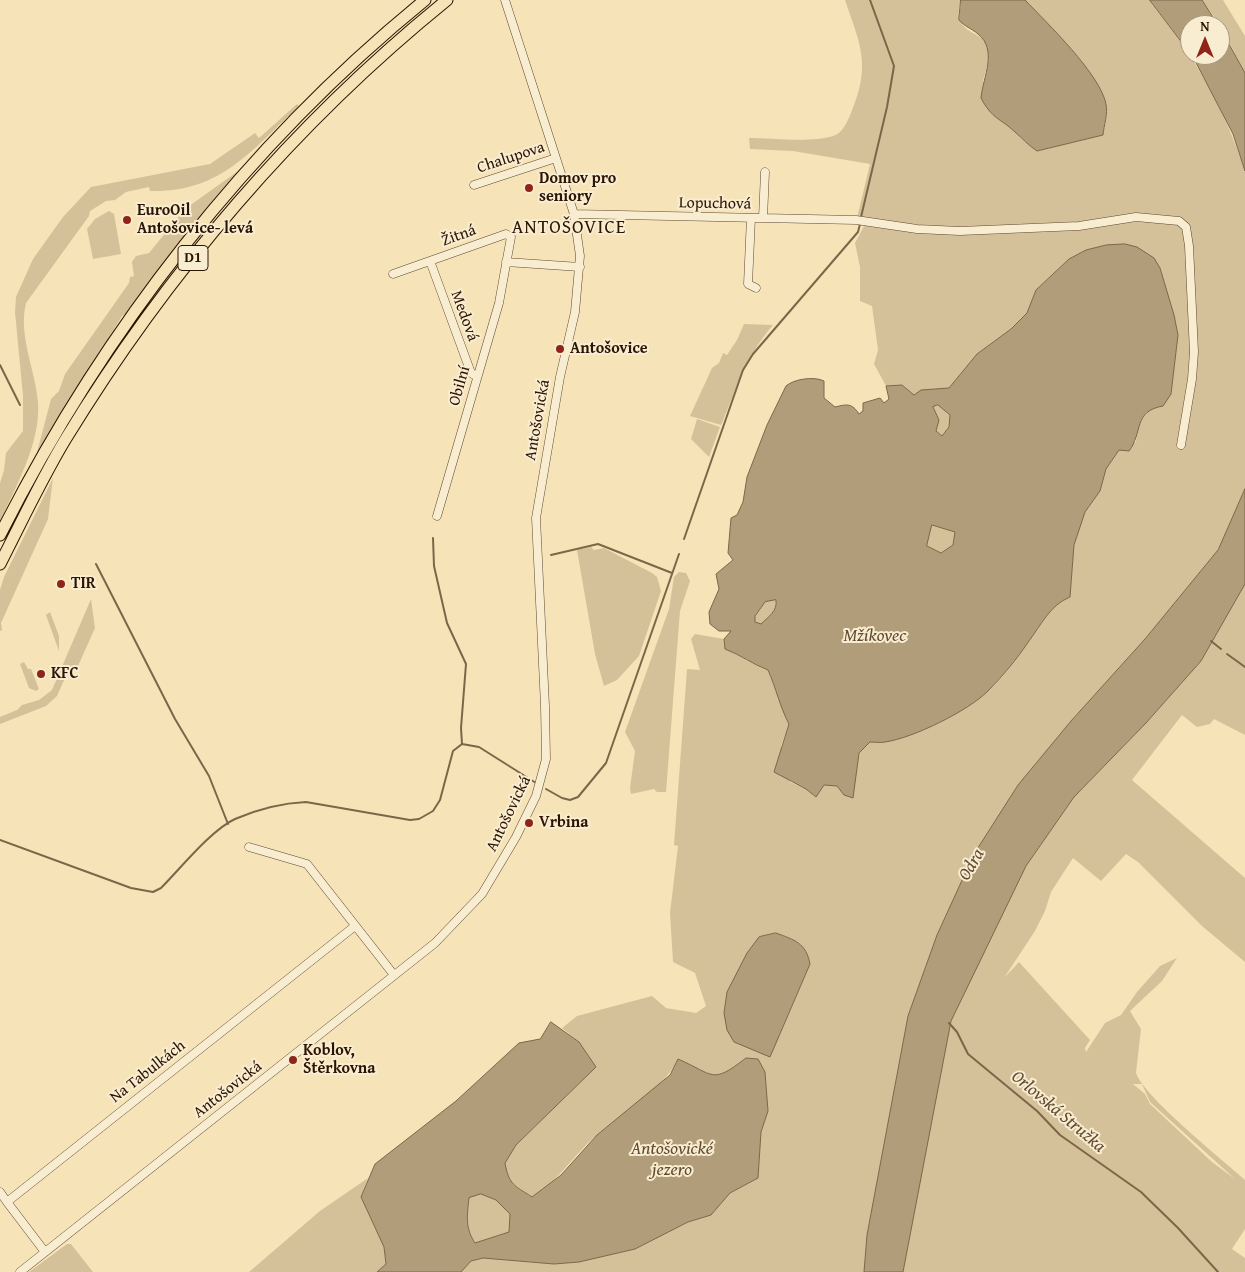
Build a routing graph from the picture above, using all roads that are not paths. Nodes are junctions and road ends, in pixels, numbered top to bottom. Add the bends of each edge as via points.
1 (425, 0) edge
2 (446, 0) edge
3 (505, 0) edge
4 (555, 155) junction
5 (765, 172) dead end
6 (474, 185) dead end
7 (574, 214) junction
8 (751, 218) junction
9 (763, 218) junction
10 (430, 262) junction
11 (506, 262) junction
12 (580, 267) junction
13 (393, 274) dead end
14 (756, 288) dead end
15 (476, 376) junction
16 (1181, 445) dead end
17 (437, 516) dead end
18 (0, 535) edge
19 (0, 564) edge
20 (249, 847) dead end
21 (356, 926) junction
22 (394, 975) junction
23 (0, 1192) edge
24 (8, 1202) junction
25 (46, 1252) junction
26 (20, 1272) edge

1 - 18 highway, D1 via 355,61 293,122 161,275 83,386 36,465
2 - 19 highway, D1 via 391,47 300,135 186,266 75,425
3 - 4 street, Antošovická
4 - 6 street, Chalupova
4 - 7 street, Antošovická
5 - 9 street
7 - 8 street, Lopuchová
7 - 12 street, Antošovická
8 - 9 street, Lopuchová
8 - 14 street via 748,284
9 - 16 street, Lopuchová via 856,220 917,229 960,231 1079,226 1136,217 1179,221 1186,227 1189,246 1194,352
10 - 11 street, Žitná via 506,234 510,237
10 - 13 street, Žitná
10 - 15 street, Medová via 471,373
11 - 12 street
11 - 15 street, Obilní via 499,303
12 - 22 street, Antošovická via 575,312 536,518 545,706 544,771 516,837 482,894 434,943
15 - 17 street, Obilní
20 - 21 street via 307,864
21 - 22 street
21 - 24 street, Na Tabulkách
22 - 25 street, Antošovická
23 - 24 street
24 - 25 street
25 - 26 street, Antošovická

